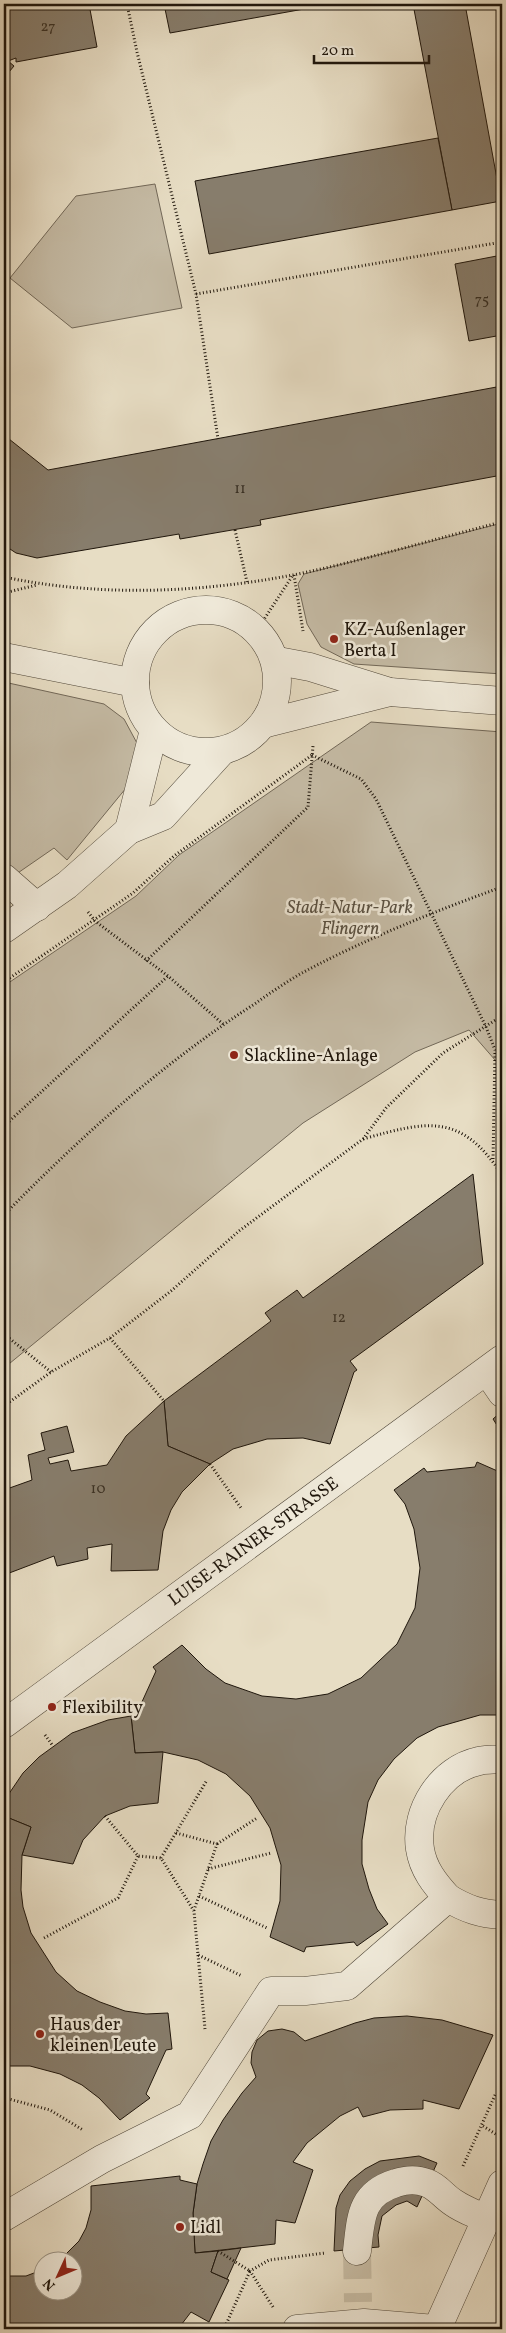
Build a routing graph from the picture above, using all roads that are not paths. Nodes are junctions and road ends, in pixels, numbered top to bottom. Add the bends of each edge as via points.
1 (4, 657) edge
2 (278, 661) junction
3 (135, 683) junction
4 (390, 692) junction
5 (502, 701) edge
6 (263, 724) junction
7 (154, 730) junction
8 (222, 751) junction
9 (130, 830) junction
10 (4, 878) edge
11 (37, 907) junction
12 (4, 929) edge
13 (497, 1375) edge
14 (4, 1724) edge
15 (502, 1759) edge
16 (448, 1898) junction
17 (502, 1915) edge
18 (502, 2184) edge
19 (4, 2218) edge
20 (486, 2219) junction
21 (357, 2251) tunnel mouth
22 (287, 2321) edge
23 (436, 2329) edge

1 - 3 street
2 - 3 street via 257,630 226,612 209,609 191,611 159,626 147,640 139,656
2 - 4 street via 310,667
2 - 6 street via 277,694
3 - 7 street via 138,705
4 - 5 street
4 - 6 street
6 - 8 street via 238,746
7 - 8 street via 168,742 186,749 204,753
7 - 9 street
8 - 9 street via 163,816
9 - 11 street via 68,885
10 - 11 street
11 - 12 street
13 - 14 street, LUISE-RAINER-STRASSE via 260,1535
15 - 16 street via 478,1761 456,1770 427,1801 420,1824 420,1848 425,1867
16 - 17 street via 482,1914
16 - 19 street via 347,1986 271,1991 190,2115 102,2159
18 - 20 street
20 - 21 street via 453,2203 440,2190 425,2182 405,2180 369,2197 361,2217
20 - 23 street
22 - 23 street

